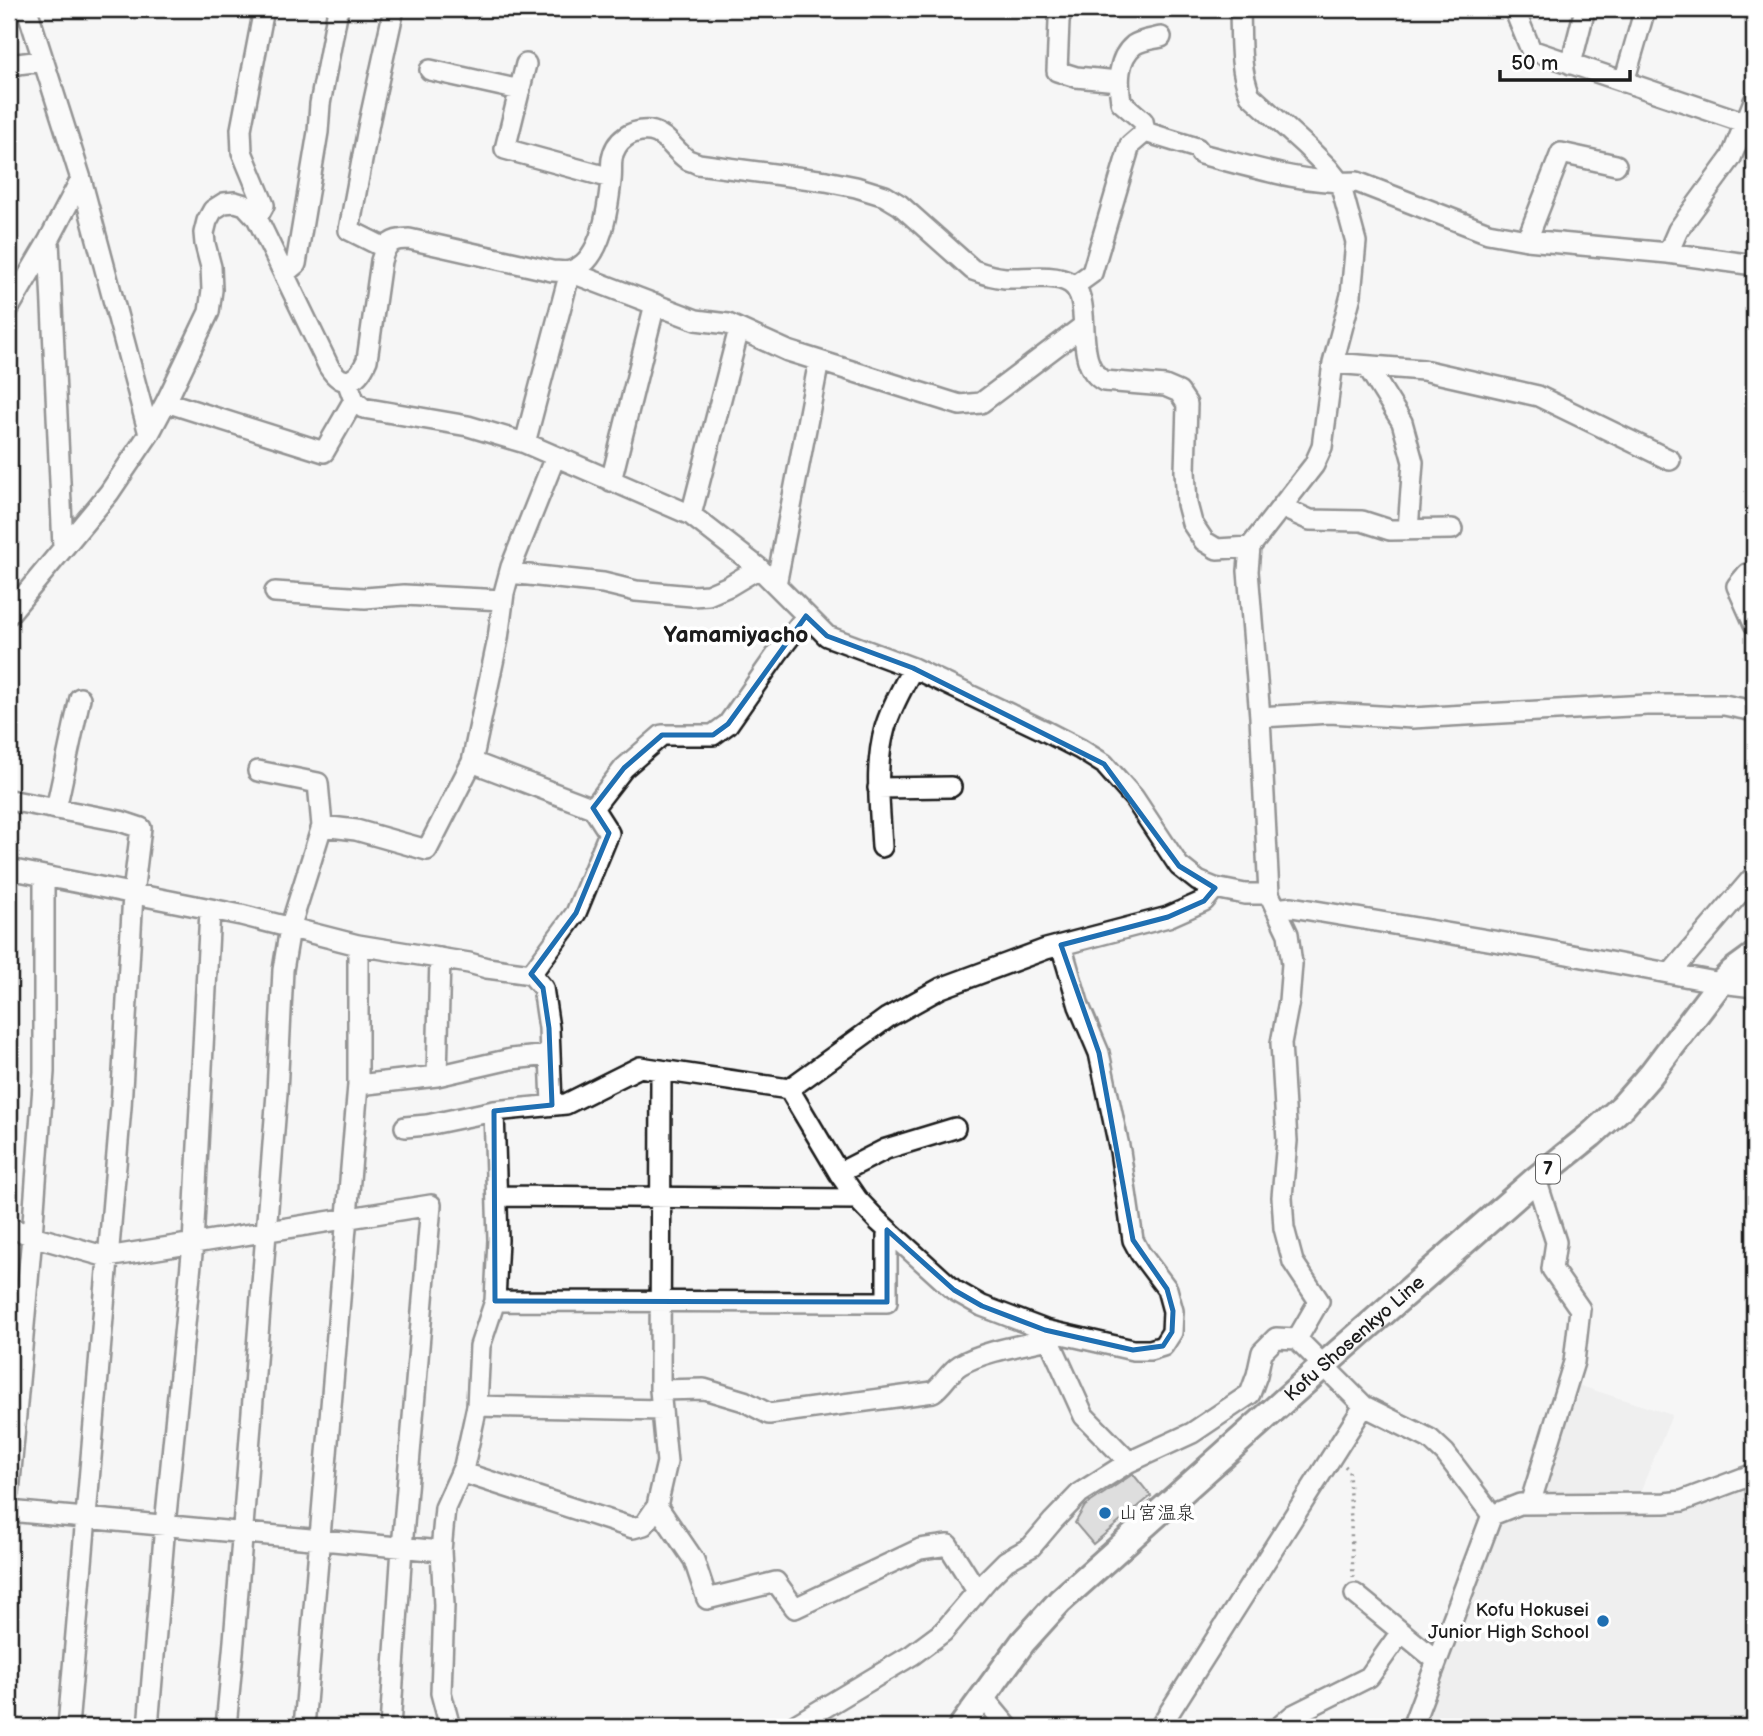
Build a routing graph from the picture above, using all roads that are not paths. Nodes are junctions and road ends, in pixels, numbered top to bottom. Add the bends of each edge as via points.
1 (27, 9) edge
2 (264, 9) edge
3 (338, 9) edge
4 (394, 9) edge
5 (1062, 9) edge
6 (1240, 9) edge
7 (1514, 9) edge
8 (1585, 9) edge
9 (1645, 9) edge
10 (1161, 37) dead end
11 (42, 61) junction
12 (526, 64) dead end
13 (1571, 64) junction
14 (9, 65) edge
15 (430, 70) dead end
16 (1118, 81) junction
17 (1624, 82) junction
18 (520, 90) junction
19 (1754, 102) edge
20 (1746, 123) junction
21 (1145, 132) junction
22 (1616, 165) dead end
23 (611, 178) junction
24 (81, 179) junction
25 (1340, 183) junction
26 (257, 218) junction
27 (49, 240) junction
28 (1527, 240) junction
29 (385, 248) junction
30 (1668, 253) junction
31 (1754, 265) edge
32 (570, 272) junction
33 (284, 274) junction
34 (1074, 286) junction
35 (655, 304) junction
36 (9, 308) edge
37 (1083, 326) junction
38 (739, 329) junction
39 (819, 360) junction
40 (1334, 363) junction
41 (1367, 366) junction
42 (347, 381) junction
43 (354, 400) junction
44 (166, 402) junction
45 (149, 434) junction
46 (525, 443) junction
47 (555, 457) junction
48 (1670, 460) dead end
49 (611, 481) junction
50 (1281, 507) junction
51 (691, 515) junction
52 (1452, 529) dead end
53 (1408, 530) junction
54 (63, 547) junction
55 (1250, 547) junction
56 (759, 568) junction
57 (510, 573) junction
58 (1754, 574) edge
59 (776, 585) junction
60 (275, 592) dead end
61 (503, 600) junction
62 (9, 614) edge
63 (806, 616) junction
64 (1754, 624) edge
65 (913, 668) junction
66 (80, 698) dead end
67 (1754, 711) edge
68 (1260, 717) junction
69 (472, 762) junction
70 (258, 771) dead end
71 (951, 787) dead end
72 (878, 788) junction
73 (9, 800) edge
74 (593, 808) junction
75 (56, 809) junction
76 (322, 826) junction
77 (882, 847) dead end
78 (9, 869) edge
79 (1754, 876) edge
80 (44, 877) junction
81 (1215, 888) junction
82 (133, 894) junction
83 (1273, 901) junction
84 (210, 910) junction
85 (290, 928) junction
86 (358, 944) junction
87 (1061, 945) junction
88 (1754, 956) edge
89 (440, 958) junction
90 (1671, 973) junction
91 (531, 974) junction
92 (1721, 983) junction
93 (1754, 987) edge
94 (550, 1055) junction
95 (661, 1070) junction
96 (437, 1076) junction
97 (358, 1084) junction
98 (789, 1089) junction
99 (552, 1105) junction
100 (494, 1111) junction
101 (404, 1127) dead end
102 (955, 1128) dead end
103 (839, 1173) junction
104 (1536, 1179) junction
105 (497, 1196) junction
106 (660, 1197) junction
107 (857, 1199) junction
108 (348, 1219) junction
109 (9, 1227) edge
110 (887, 1230) junction
111 (266, 1232) junction
112 (32, 1236) junction
113 (192, 1244) junction
114 (107, 1257) junction
115 (495, 1301) junction
116 (660, 1301) junction
117 (1047, 1335) junction
118 (1297, 1339) junction
119 (1324, 1365) junction
120 (661, 1400) junction
121 (477, 1406) junction
122 (1364, 1406) junction
123 (1129, 1462) junction
124 (461, 1472) junction
125 (1754, 1475) edge
126 (9, 1493) edge
127 (1530, 1504) junction
128 (657, 1506) junction
129 (9, 1511) edge
130 (1492, 1515) junction
131 (86, 1518) junction
132 (165, 1525) junction
133 (242, 1532) junction
134 (320, 1540) junction
135 (402, 1548) junction
136 (440, 1551) junction
137 (977, 1591) junction
138 (1355, 1594) road end
139 (1401, 1632) junction
140 (1437, 1661) junction
141 (983, 1697) junction
142 (68, 1727) edge
143 (148, 1727) edge
144 (226, 1727) edge
145 (304, 1727) edge
146 (390, 1727) edge
147 (450, 1727) edge
148 (792, 1727) edge
149 (961, 1727) edge
150 (1007, 1727) edge
151 (1160, 1727) edge
152 (1279, 1727) edge
153 (1412, 1727) edge

1 - 11 street
2 - 26 street via 241,129 242,152 264,205
3 - 33 street via 296,264
4 - 29 street via 349,230
5 - 16 street via 1057,71
6 - 25 street via 1250,95
7 - 13 street via 1531,50
8 - 13 street
9 - 17 street
10 - 16 street via 1135,44 1123,59
11 - 14 street
11 - 24 street
12 - 18 street
13 - 17 street
15 - 18 street
16 - 21 street via 1121,102 1143,121
17 - 20 street
18 - 23 street via 505,149
19 - 20 street
20 - 30 street via 1731,158 1678,229
21 - 25 street via 1197,148 1202,154 1302,179
21 - 34 street via 1130,145 1092,273
22 - 28 street via 1561,153
23 - 32 street via 598,243
23 - 34 street via 612,158 625,136 638,131 659,133 698,164 784,174 885,196 973,270 1004,278 1063,280
24 - 27 street
24 - 45 street
25 - 28 street via 1357,182 1488,233
25 - 40 street via 1356,242 1351,295
26 - 33 street
26 - 44 street via 235,202 213,210 207,221 209,312
27 - 36 street
27 - 54 street
28 - 30 street
29 - 32 street via 398,239 408,239
29 - 42 street via 367,360 361,373
30 - 31 street
32 - 35 street
32 - 46 street
33 - 42 street via 329,368
34 - 37 street via 1081,301
35 - 38 street via 696,320
35 - 49 street
37 - 39 street via 981,403 971,405
37 - 55 street via 1090,369 1097,377 1179,392 1187,404 1185,471 1192,523 1204,541 1217,549
38 - 39 street
38 - 51 street
39 - 59 street
40 - 41 street
40 - 50 street via 1322,447 1314,465
41 - 48 street via 1423,370 1538,396
41 - 53 street via 1402,422 1413,462
42 - 43 street
43 - 44 street via 324,452
43 - 46 street via 363,408 468,426
44 - 45 street
45 - 54 street via 109,493
46 - 47 street
47 - 49 street
47 - 57 street
49 - 51 street
50 - 53 street via 1310,520 1362,521
50 - 55 street
51 - 56 street
52 - 53 street
54 - 62 street
55 - 68 street
56 - 57 street via 708,595 692,596
56 - 59 street
57 - 61 street
58 - 64 street via 1747,574 1737,586
59 - 63 street
60 - 61 street
61 - 69 street
63 - 65 street via 827,636
63 - 74 street via 729,724 713,735 662,735 624,768
65 - 72 street via 886,726
65 - 81 street via 1104,764 1134,798 1179,866
66 - 75 street
67 - 68 street via 1724,705 1647,705 1412,718 1330,713
68 - 83 street
69 - 74 street
69 - 76 street via 427,850 356,830
70 - 76 street via 317,783
71 - 72 street
72 - 77 street
73 - 75 street
74 - 91 street via 609,833 576,913
75 - 82 street via 141,828
76 - 85 street
78 - 80 street
79 - 90 street
80 - 82 street
80 - 112 street via 44,1072
81 - 83 street
81 - 87 street via 1204,901 1168,917
82 - 84 street
82 - 114 street
83 - 90 street
83 - 118 street via 1288,934 1292,964 1280,1043 1287,1141 1284,1228 1293,1262 1319,1301
84 - 85 street
84 - 113 street
85 - 86 street
85 - 111 street via 283,970
86 - 89 street
86 - 97 street
87 - 98 street via 941,989 887,1018
87 - 117 street via 1099,1053 1133,1240 1167,1289 1173,1311 1172,1332 1163,1346 1150,1350
88 - 92 main road, Kofu Shosenkyo Line / 7
89 - 91 street
89 - 96 street
90 - 92 street
91 - 94 street via 543,988
92 - 93 street
92 - 104 main road, Kofu Shosenkyo Line / 7 via 1623,1106
94 - 96 street
94 - 99 street
95 - 98 street
95 - 99 street via 640,1067 566,1104
95 - 106 street
96 - 97 street
97 - 108 street
98 - 103 street
99 - 100 street
100 - 101 street
100 - 105 street
102 - 103 street via 886,1149
103 - 107 street
104 - 119 main road, Kofu Shosenkyo Line / 7
104 - 127 street via 1556,1242 1552,1269 1580,1309 1574,1362
105 - 106 street
105 - 115 street
106 - 107 street
106 - 116 street
107 - 110 street
108 - 111 street
108 - 134 street
108 - 135 street via 431,1205
109 - 112 street
110 - 116 street via 887,1302
110 - 117 street via 954,1290
111 - 113 street
111 - 133 street
112 - 114 street
112 - 126 street
113 - 114 street
113 - 132 street
114 - 131 street
115 - 116 street
115 - 121 street via 480,1346
116 - 120 street
117 - 120 street via 974,1358 958,1366 933,1392 769,1414 744,1401 704,1390
117 - 123 street via 1084,1416
118 - 119 street
118 - 123 street via 1276,1338 1262,1352 1250,1394 1192,1433
119 - 122 street
119 - 141 main road, Kofu Shosenkyo Line / 7 via 1060,1601
120 - 121 street
120 - 128 street via 667,1462
121 - 124 street
122 - 130 street via 1430,1439
122 - 151 street
123 - 137 street via 1080,1493 1031,1547 1006,1561
124 - 128 street via 632,1528 644,1525
124 - 136 street via 445,1508
125 - 127 street via 1682,1501
127 - 130 street
128 - 137 street via 694,1560 707,1599 776,1581 795,1608 920,1549 948,1545
129 - 131 street
130 - 140 street
131 - 132 street
131 - 142 street
132 - 133 street
132 - 143 street
133 - 134 street
133 - 144 street
134 - 135 street
134 - 145 street
135 - 136 street
135 - 146 street
136 - 147 street via 444,1605 440,1693
137 - 148 street via 933,1640
138 - 139 street
139 - 140 street
139 - 152 street via 1369,1677 1293,1715
140 - 153 street
141 - 149 main road, Kofu Shosenkyo Line / 7
141 - 150 street

